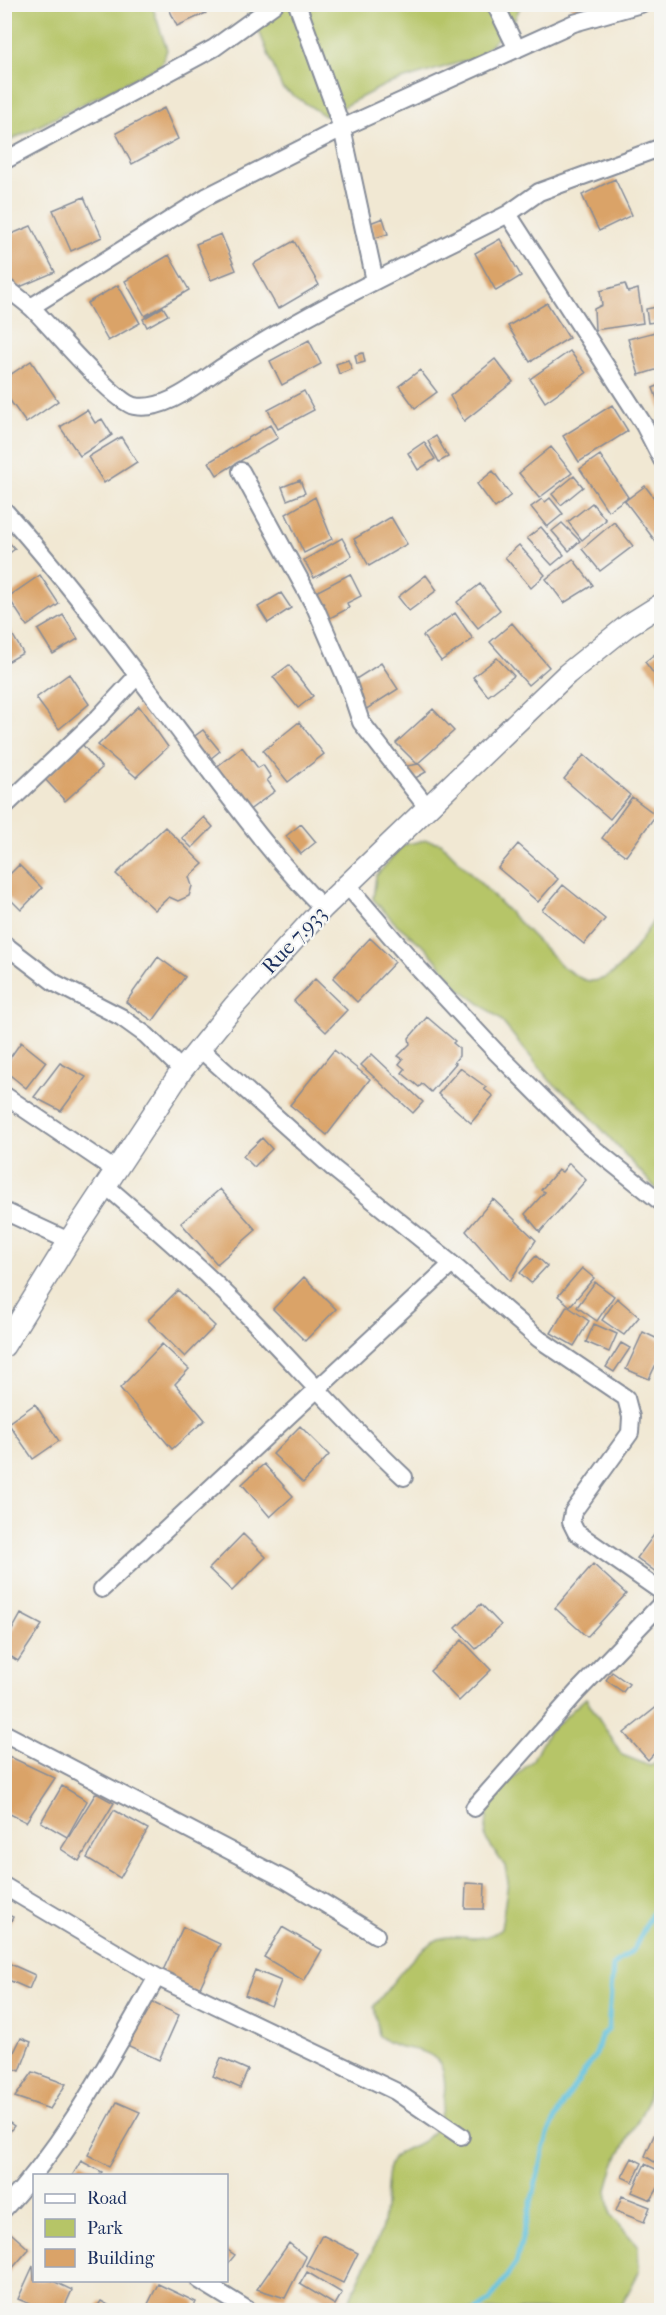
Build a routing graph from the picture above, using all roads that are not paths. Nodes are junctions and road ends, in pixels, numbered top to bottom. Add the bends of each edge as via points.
1 (275, 4) edge
2 (297, 4) edge
3 (495, 4) edge
4 (641, 4) edge
5 (517, 49) junction
6 (342, 128) junction
7 (662, 147) edge
8 (4, 160) edge
9 (508, 214) junction
10 (375, 281) junction
11 (4, 286) edge
12 (31, 308) junction
13 (662, 460) edge
14 (241, 471) dead end
15 (4, 510) edge
16 (662, 604) edge
17 (137, 676) junction
18 (4, 807) edge
19 (427, 807) junction
20 (347, 885) junction
21 (323, 908) junction
22 (4, 944) edge
23 (199, 1048) junction
24 (182, 1070) junction
25 (4, 1095) edge
26 (110, 1177) junction
27 (662, 1203) edge
28 (4, 1210) edge
29 (69, 1241) junction
30 (452, 1264) junction
31 (4, 1346) edge
32 (316, 1390) junction
33 (404, 1477) dead end
34 (102, 1589) dead end
35 (662, 1592) edge
36 (662, 1603) edge
37 (4, 1733) edge
38 (474, 1808) dead end
39 (4, 1886) edge
40 (376, 1935) dead end
41 (156, 1977) junction
42 (461, 2136) dead end
43 (38, 2174) edge
44 (32, 2182) edge
45 (4, 2209) edge
46 (202, 2282) edge
47 (248, 2310) edge

1 - 8 street via 214,48
2 - 6 street
3 - 5 street
4 - 5 street via 574,23
5 - 6 street
6 - 10 street
6 - 12 street via 206,197
7 - 9 street via 539,192
9 - 10 street
9 - 13 street via 644,425
10 - 12 street via 254,346 178,395 154,405 132,406 103,384
11 - 12 street
14 - 19 street via 316,609 361,722
15 - 17 street via 50,561
16 - 19 street, Rue 7.933 via 627,626 567,674
17 - 18 street
17 - 21 street via 244,817
19 - 20 street, Rue 7.933
20 - 21 street, Rue 7.933
20 - 27 street via 417,968 496,1052 588,1143
21 - 23 street, Rue 7.933
22 - 24 street via 55,983 138,1029
23 - 24 street, Rue 7.933
23 - 30 street via 334,1169
24 - 26 street, Rue 7.933
25 - 26 street
26 - 29 street, Rue 7.933
26 - 32 street
28 - 29 street
29 - 31 street, Rue 7.933
30 - 32 street
30 - 35 street via 539,1339 626,1398 632,1417 630,1433 573,1512 571,1522 576,1532
32 - 33 street
32 - 34 street
36 - 38 street
37 - 40 street via 285,1880
39 - 41 street
41 - 42 street via 395,2091
41 - 43 street via 64,2136
44 - 45 street
46 - 47 street

